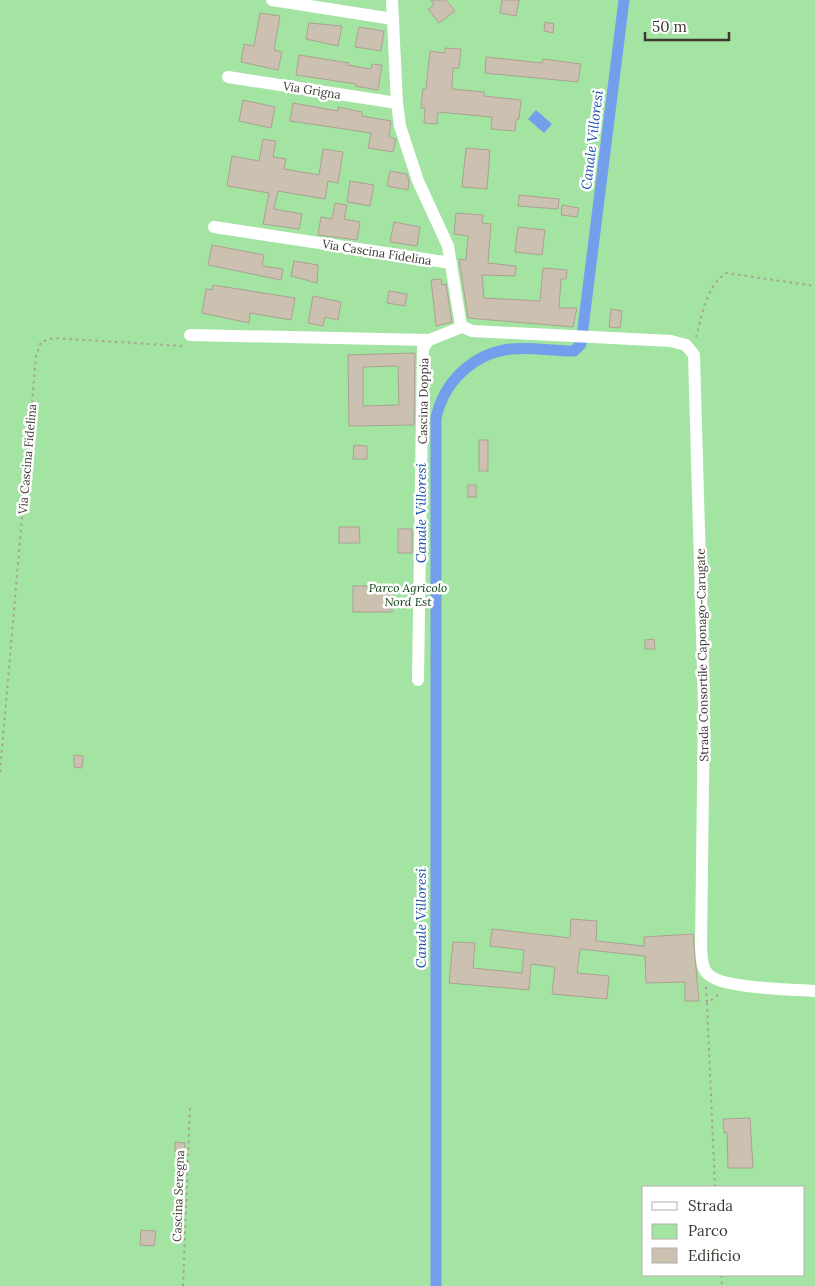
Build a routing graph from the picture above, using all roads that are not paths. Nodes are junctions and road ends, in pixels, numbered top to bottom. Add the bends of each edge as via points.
1 (272, 0) edge
2 (392, 0) edge
3 (393, 19) junction
4 (228, 77) dead end
5 (397, 103) junction
6 (214, 227) dead end
7 (451, 263) junction
8 (462, 327) junction
9 (190, 340) road end
10 (429, 340) junction
11 (418, 680) dead end
12 (815, 991) edge

1 - 3 street
2 - 3 street, Via Cascina Fidelina
3 - 5 street, Via Cascina Fidelina
4 - 5 street, Via Grigna
5 - 7 street, Via Cascina Fidelina via 410,160 448,246
6 - 7 street, Via Cascina Fidelina
7 - 8 street, Via Cascina Fidelina
8 - 10 street, Cascina Doppia
8 - 12 street, Strada Consortile Caponago-Carugate via 472,331 677,342 692,351 696,367 704,706 703,965 707,974 725,983
9 - 10 street
10 - 11 street, Cascina Doppia via 423,348

